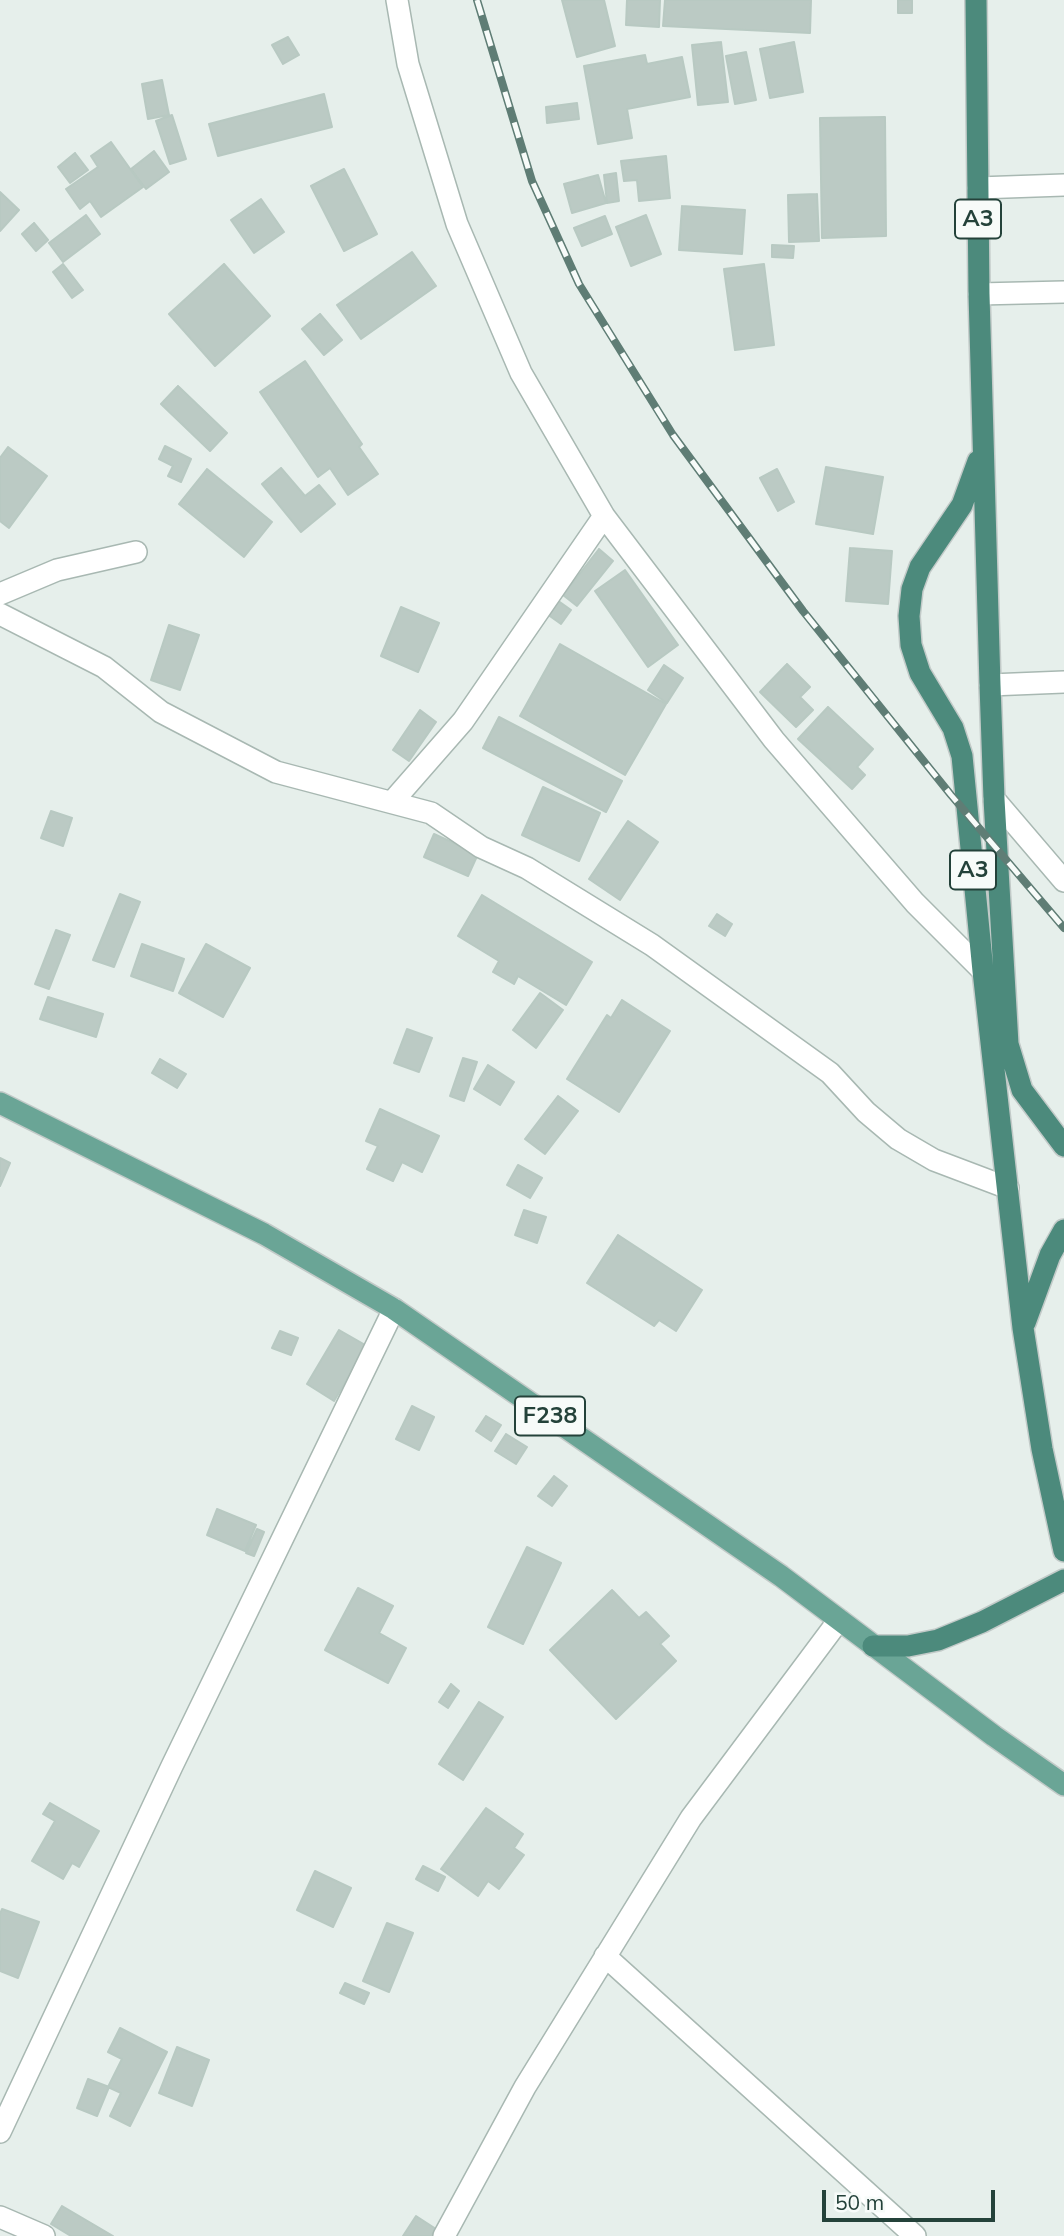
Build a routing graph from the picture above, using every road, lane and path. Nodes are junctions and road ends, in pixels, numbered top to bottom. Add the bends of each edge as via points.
1 (397, 0) edge
2 (976, 0) edge
3 (1064, 186) edge
4 (978, 188) junction
5 (1064, 292) edge
6 (979, 295) junction
7 (983, 439) junction
8 (604, 516) junction
9 (136, 552) dead end
10 (0, 594) edge
11 (0, 614) edge
12 (1064, 682) edge
13 (990, 685) junction
14 (994, 799) junction
15 (393, 801) junction
16 (1063, 878) edge
17 (983, 971) junction
18 (0, 1103) edge
19 (1064, 1146) edge
20 (1007, 1188) junction
21 (1064, 1230) edge
22 (394, 1309) junction
23 (1023, 1328) junction
24 (1064, 1551) edge
25 (1064, 1580) edge
26 (839, 1620) junction
27 (873, 1646) junction
28 (1064, 1785) edge
29 (606, 1956) junction
30 (0, 2132) edge
31 (0, 2217) edge
32 (44, 2236) edge
33 (444, 2236) edge
34 (915, 2236) edge

1 - 8 street via 408,64 457,224 521,373
2 - 4 highway, A3
3 - 4 street
4 - 6 highway, A3
5 - 6 street
6 - 7 highway, A3
7 - 13 highway, A3
7 - 17 highway, A3 via 962,505 920,568 909,616 911,645 920,673 953,728 962,757
8 - 15 street via 463,721
8 - 17 street via 775,740 915,903
9 - 10 street via 57,570
11 - 15 street via 104,667 161,712 276,772
12 - 13 street
13 - 14 highway, A3
14 - 16 street
14 - 19 highway, A3 via 1008,1044 1021,1090
15 - 20 street via 431,813 481,847 527,868 652,945 830,1073 898,1139 934,1160
17 - 20 highway, A3
18 - 22 main road, F238 via 264,1234
20 - 23 highway, A3
21 - 23 highway, A3
22 - 26 main road, F238
22 - 30 street
23 - 24 highway, A3
25 - 27 highway via 938,1640
26 - 27 main road, F238
26 - 29 street via 691,1818
27 - 28 main road, F238
29 - 33 street via 524,2087
29 - 34 street
31 - 32 street

